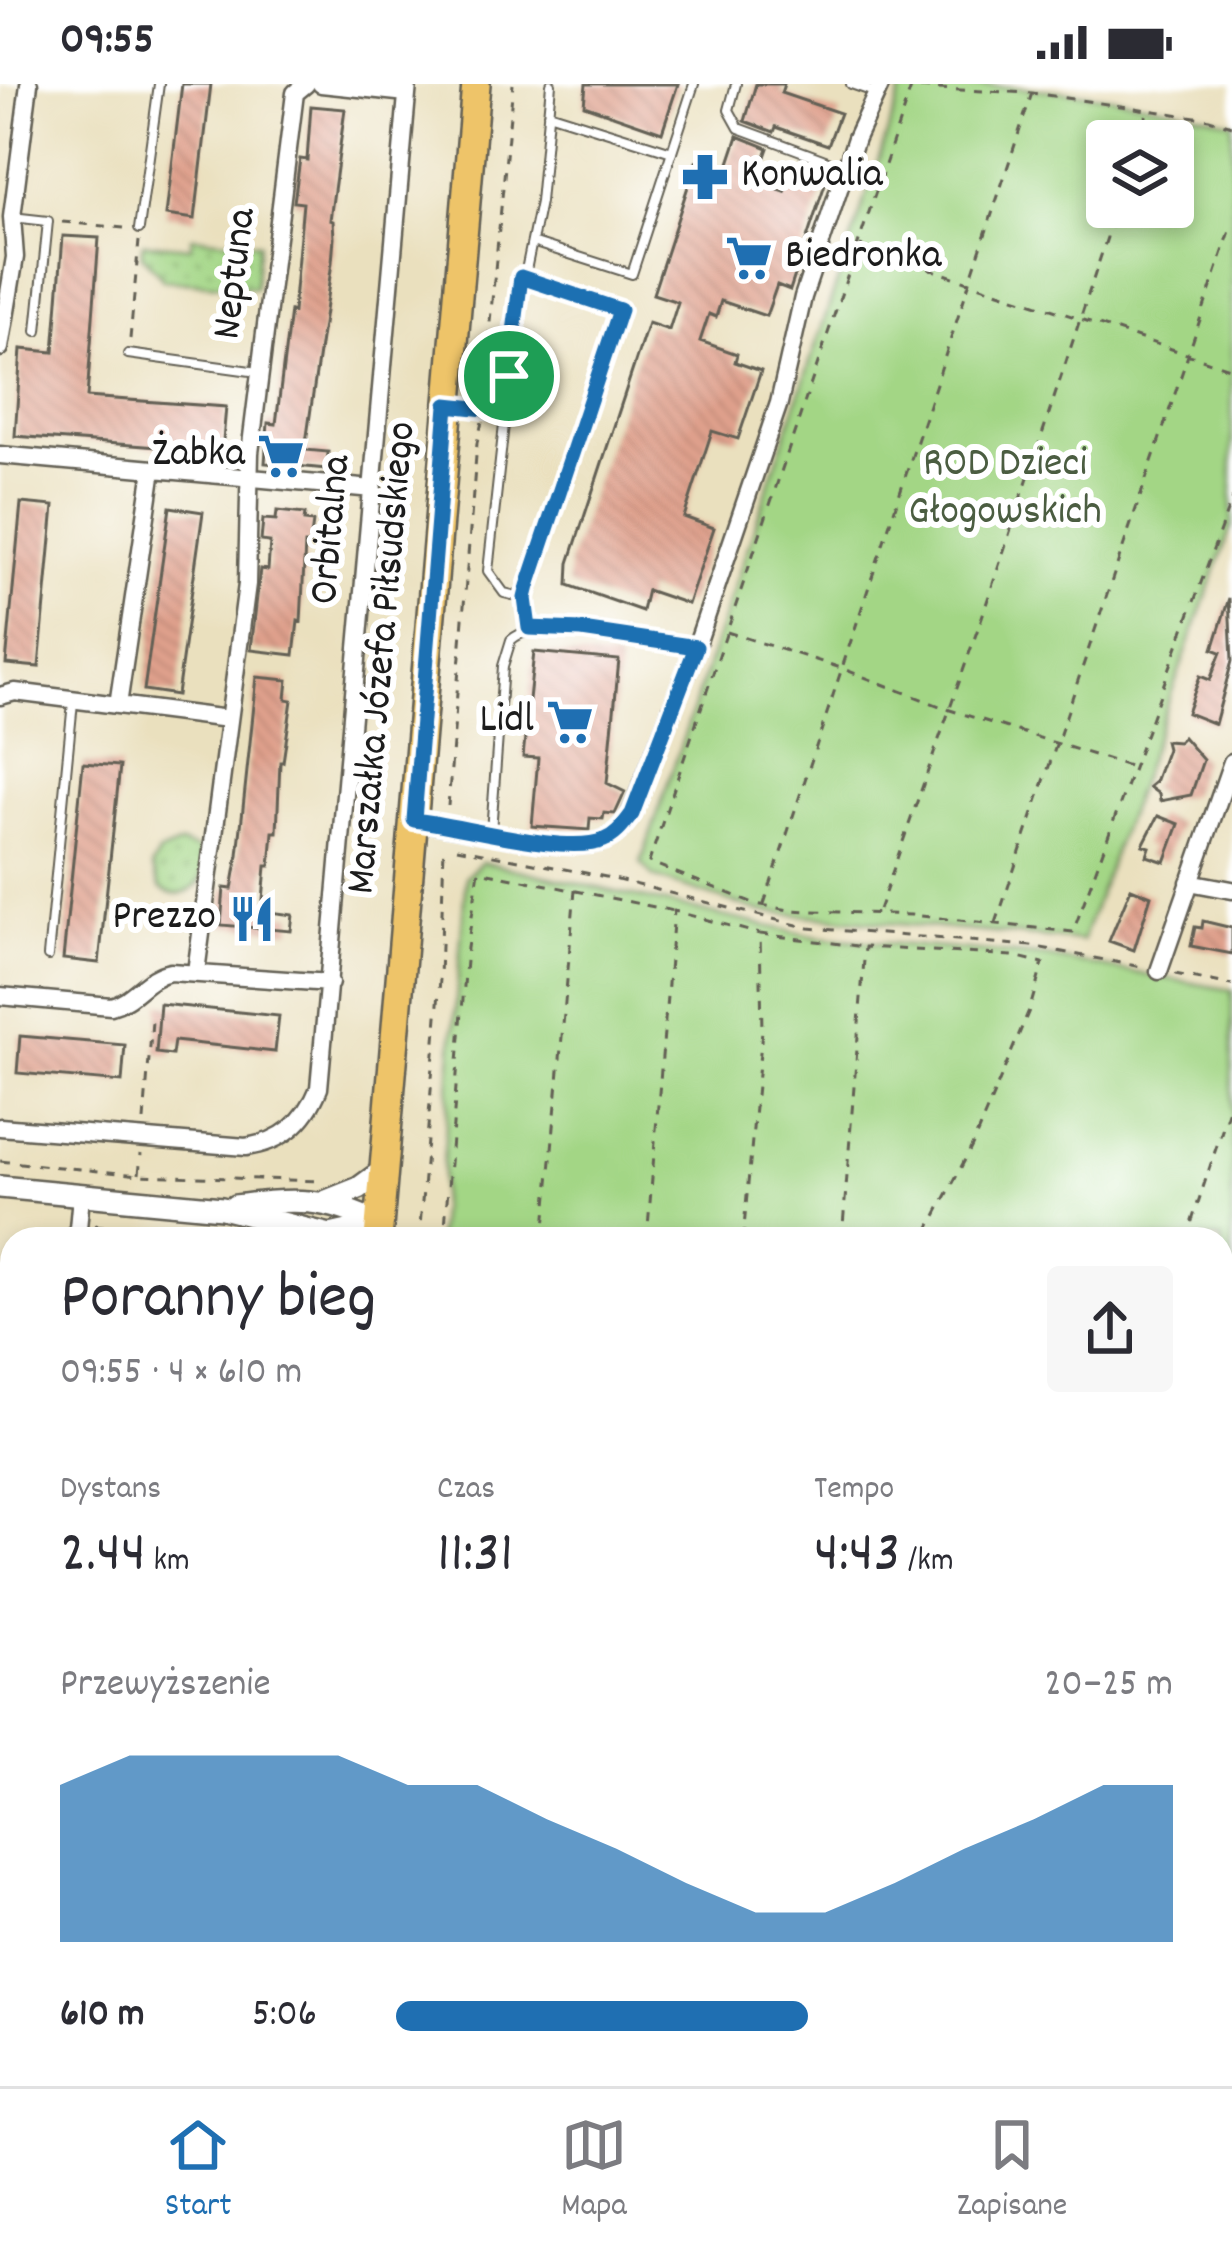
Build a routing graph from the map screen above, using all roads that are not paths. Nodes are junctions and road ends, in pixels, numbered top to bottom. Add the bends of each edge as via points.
1 (29, 84) edge
2 (159, 84) edge
3 (306, 84) edge
4 (321, 84) edge
5 (476, 84) edge
6 (551, 84) edge
7 (694, 84) edge
8 (736, 84) edge
9 (851, 84) edge
10 (407, 88) edge
11 (879, 88) edge
12 (548, 112) junction
13 (672, 152) junction
14 (846, 168) junction
15 (12, 217) junction
16 (140, 230) road end
17 (532, 242) junction
18 (521, 277) junction
19 (37, 331) dead end
20 (0, 348) edge
21 (128, 354) road end
22 (261, 372) junction
23 (447, 405) junction
24 (504, 411) junction
25 (0, 455) edge
26 (153, 469) junction
27 (252, 478) junction
28 (373, 490) junction
29 (525, 598) junction
30 (529, 628) junction
31 (696, 647) junction
32 (0, 696) edge
33 (74, 700) junction
34 (118, 705) junction
35 (228, 719) junction
36 (1232, 762) edge
37 (414, 820) junction
38 (491, 832) junction
39 (1190, 882) junction
40 (1232, 890) edge
41 (48, 956) dead end
42 (1159, 971) road end
43 (196, 972) junction
44 (330, 983) junction
45 (0, 996) edge
46 (0, 1126) edge
47 (385, 1169) junction
48 (0, 1187) edge
49 (323, 1191) junction
50 (81, 1196) junction
51 (222, 1208) junction
52 (77, 1227) edge
53 (295, 1227) edge
54 (371, 1227) edge
55 (379, 1227) edge

1 - 15 street
2 - 16 lane
3 - 22 street, Neptuna via 296,93
4 - 10 street
5 - 23 main road, Marszałka Józefa Piłsudskiego
6 - 12 lane
7 - 13 lane
8 - 14 lane via 729,110 739,128
9 - 11 lane
10 - 28 street, Orbitalna
11 - 14 street
12 - 13 lane
12 - 17 lane
13 - 17 lane via 632,274
14 - 31 street via 802,297 779,403
15 - 19 lane via 48,221
15 - 20 street via 16,244
17 - 18 lane
18 - 24 lane
18 - 29 lane via 620,310
21 - 22 lane
22 - 27 street, Neptuna
23 - 24 lane
23 - 37 main road, Marszałka Józefa Piłsudskiego
24 - 29 lane via 488,571 504,593
25 - 26 street
26 - 27 street
26 - 34 street
27 - 28 street
27 - 35 street, Neptuna
28 - 44 street, Orbitalna
29 - 30 lane
30 - 31 lane
30 - 38 lane via 511,640 503,666
31 - 38 street via 632,814 613,835 570,845
32 - 33 street
33 - 34 street
33 - 41 lane
34 - 35 street
35 - 43 street, Neptuna
36 - 39 street
37 - 38 street
37 - 47 main road, Marszałka Józefa Piłsudskiego
39 - 40 street
39 - 42 street
43 - 44 street
43 - 45 street via 158,974 111,1006
44 - 46 street, Orbitalna via 311,1108 263,1145
47 - 49 street via 359,1188
47 - 55 main road, Marszałka Józefa Piłsudskiego
48 - 50 street
49 - 51 street
49 - 54 street
50 - 51 street
50 - 52 street
51 - 53 street

